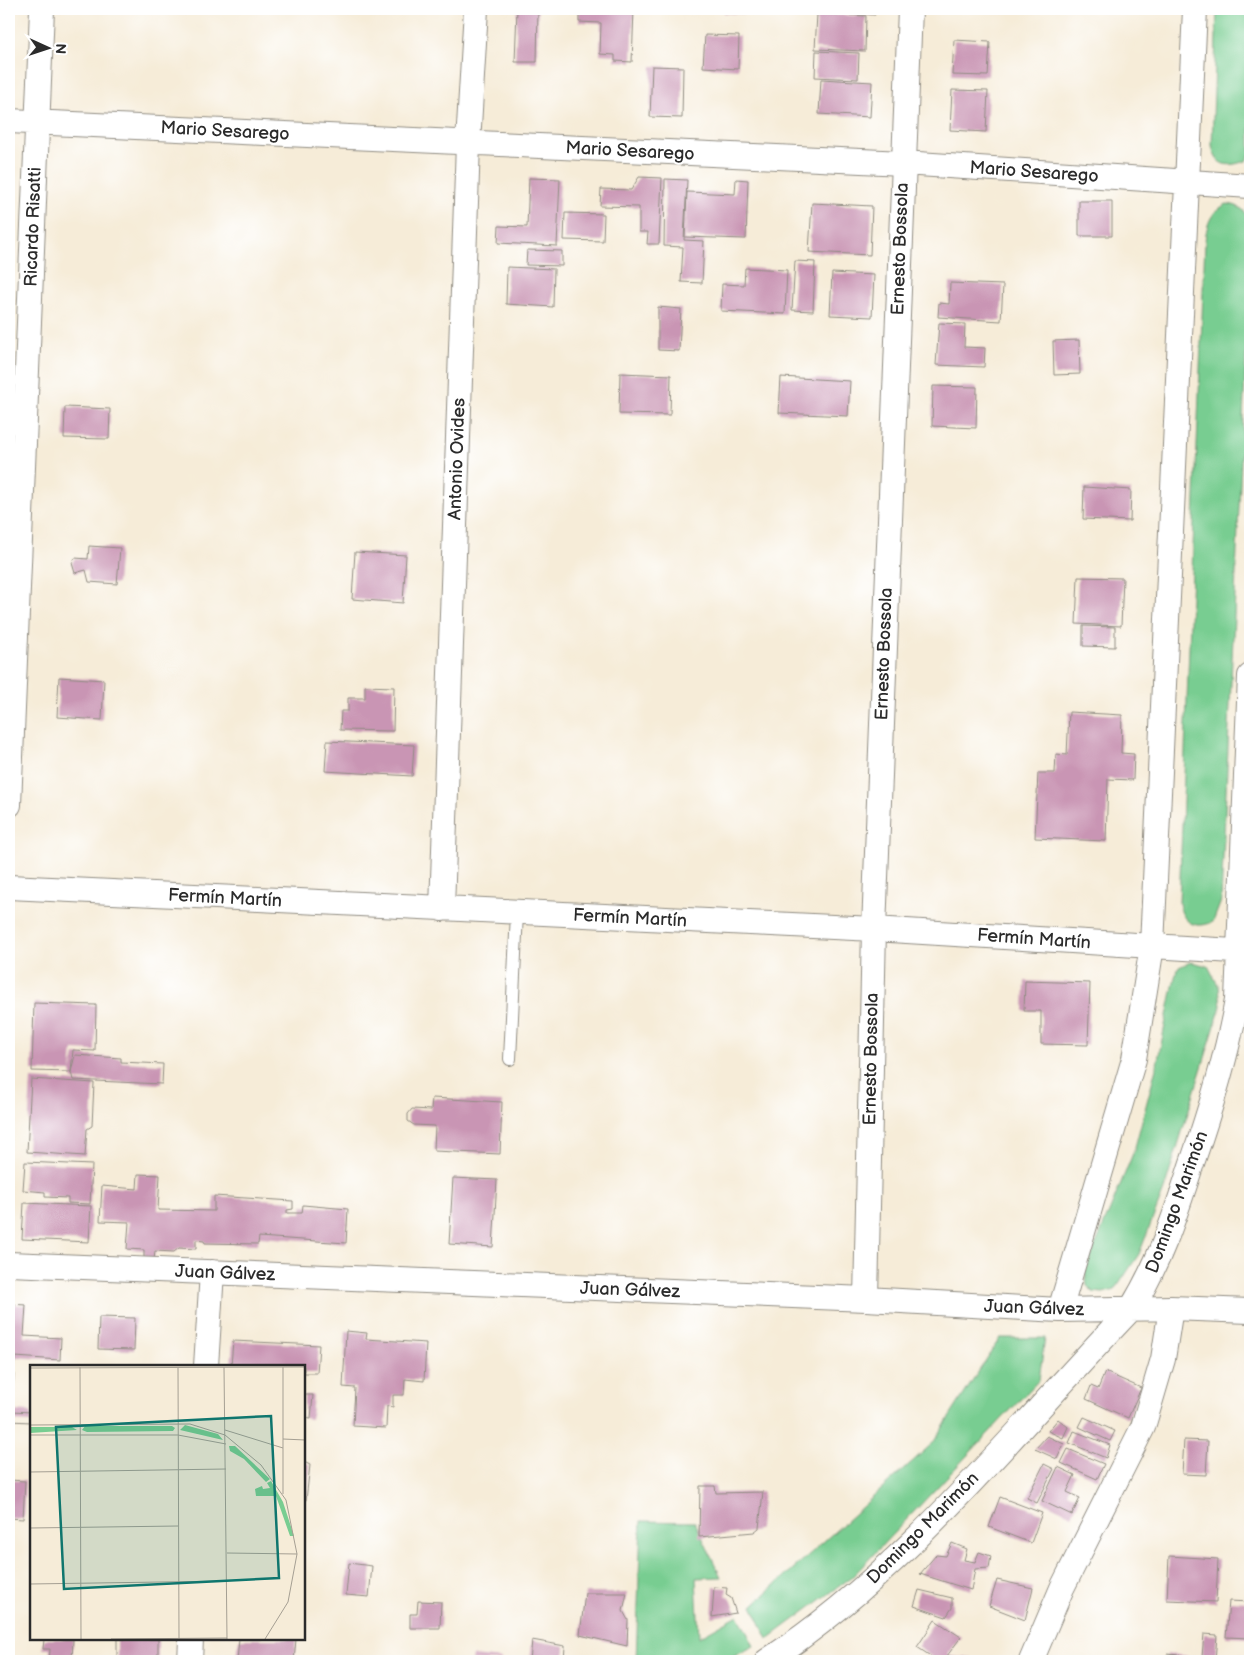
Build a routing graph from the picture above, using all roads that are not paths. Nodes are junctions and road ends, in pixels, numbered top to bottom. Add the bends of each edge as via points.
1 (42, 9) edge
2 (476, 9) edge
3 (910, 9) edge
4 (1196, 9) edge
5 (9, 122) edge
6 (38, 122) junction
7 (468, 143) junction
8 (903, 163) junction
9 (1188, 182) junction
10 (1250, 186) edge
11 (1250, 676) edge
12 (9, 805) edge
13 (9, 887) edge
14 (442, 909) junction
15 (517, 913) junction
16 (874, 930) junction
17 (1152, 946) junction
18 (1244, 951) edge
19 (510, 1059) dead end
20 (9, 1264) edge
21 (212, 1272) junction
22 (866, 1299) junction
23 (1171, 1308) junction
24 (1131, 1309) junction
25 (1060, 1310) junction
26 (1250, 1311) edge
27 (206, 1365) edge
28 (191, 1640) edge
29 (190, 1661) edge
30 (766, 1661) edge
31 (1031, 1661) edge

1 - 6 street, Ricardo Risatti
2 - 7 street, Antonio Ovides
3 - 8 street, Ernesto Bossola
4 - 9 street
5 - 6 street, Mario Sesarego
6 - 7 street, Mario Sesarego
6 - 12 street, Ricardo Risatti
7 - 8 street, Mario Sesarego
7 - 14 street, Antonio Ovides
8 - 9 street, Mario Sesarego
8 - 16 street, Ernesto Bossola
9 - 10 street, Mario Sesarego
9 - 17 street
11 - 18 street, Domingo Marimón
13 - 14 street, Fermín Martín
14 - 15 street, Fermín Martín
15 - 16 street, Fermín Martín
15 - 19 lane
16 - 17 street, Fermín Martín
16 - 22 street, Ernesto Bossola
17 - 18 street, Fermín Martín
17 - 25 street via 1134,1059
18 - 24 street, Domingo Marimón via 1227,1052 1167,1238 1150,1279
20 - 21 street, Juan Gálvez
21 - 22 street, Juan Gálvez
21 - 27 street
22 - 25 street, Juan Gálvez
23 - 24 street, Juan Gálvez
23 - 26 street, Juan Gálvez
23 - 31 street via 1163,1359 1143,1427 1062,1588
24 - 25 street, Juan Gálvez
24 - 30 street, Domingo Marimón via 882,1572 795,1642
28 - 29 street

